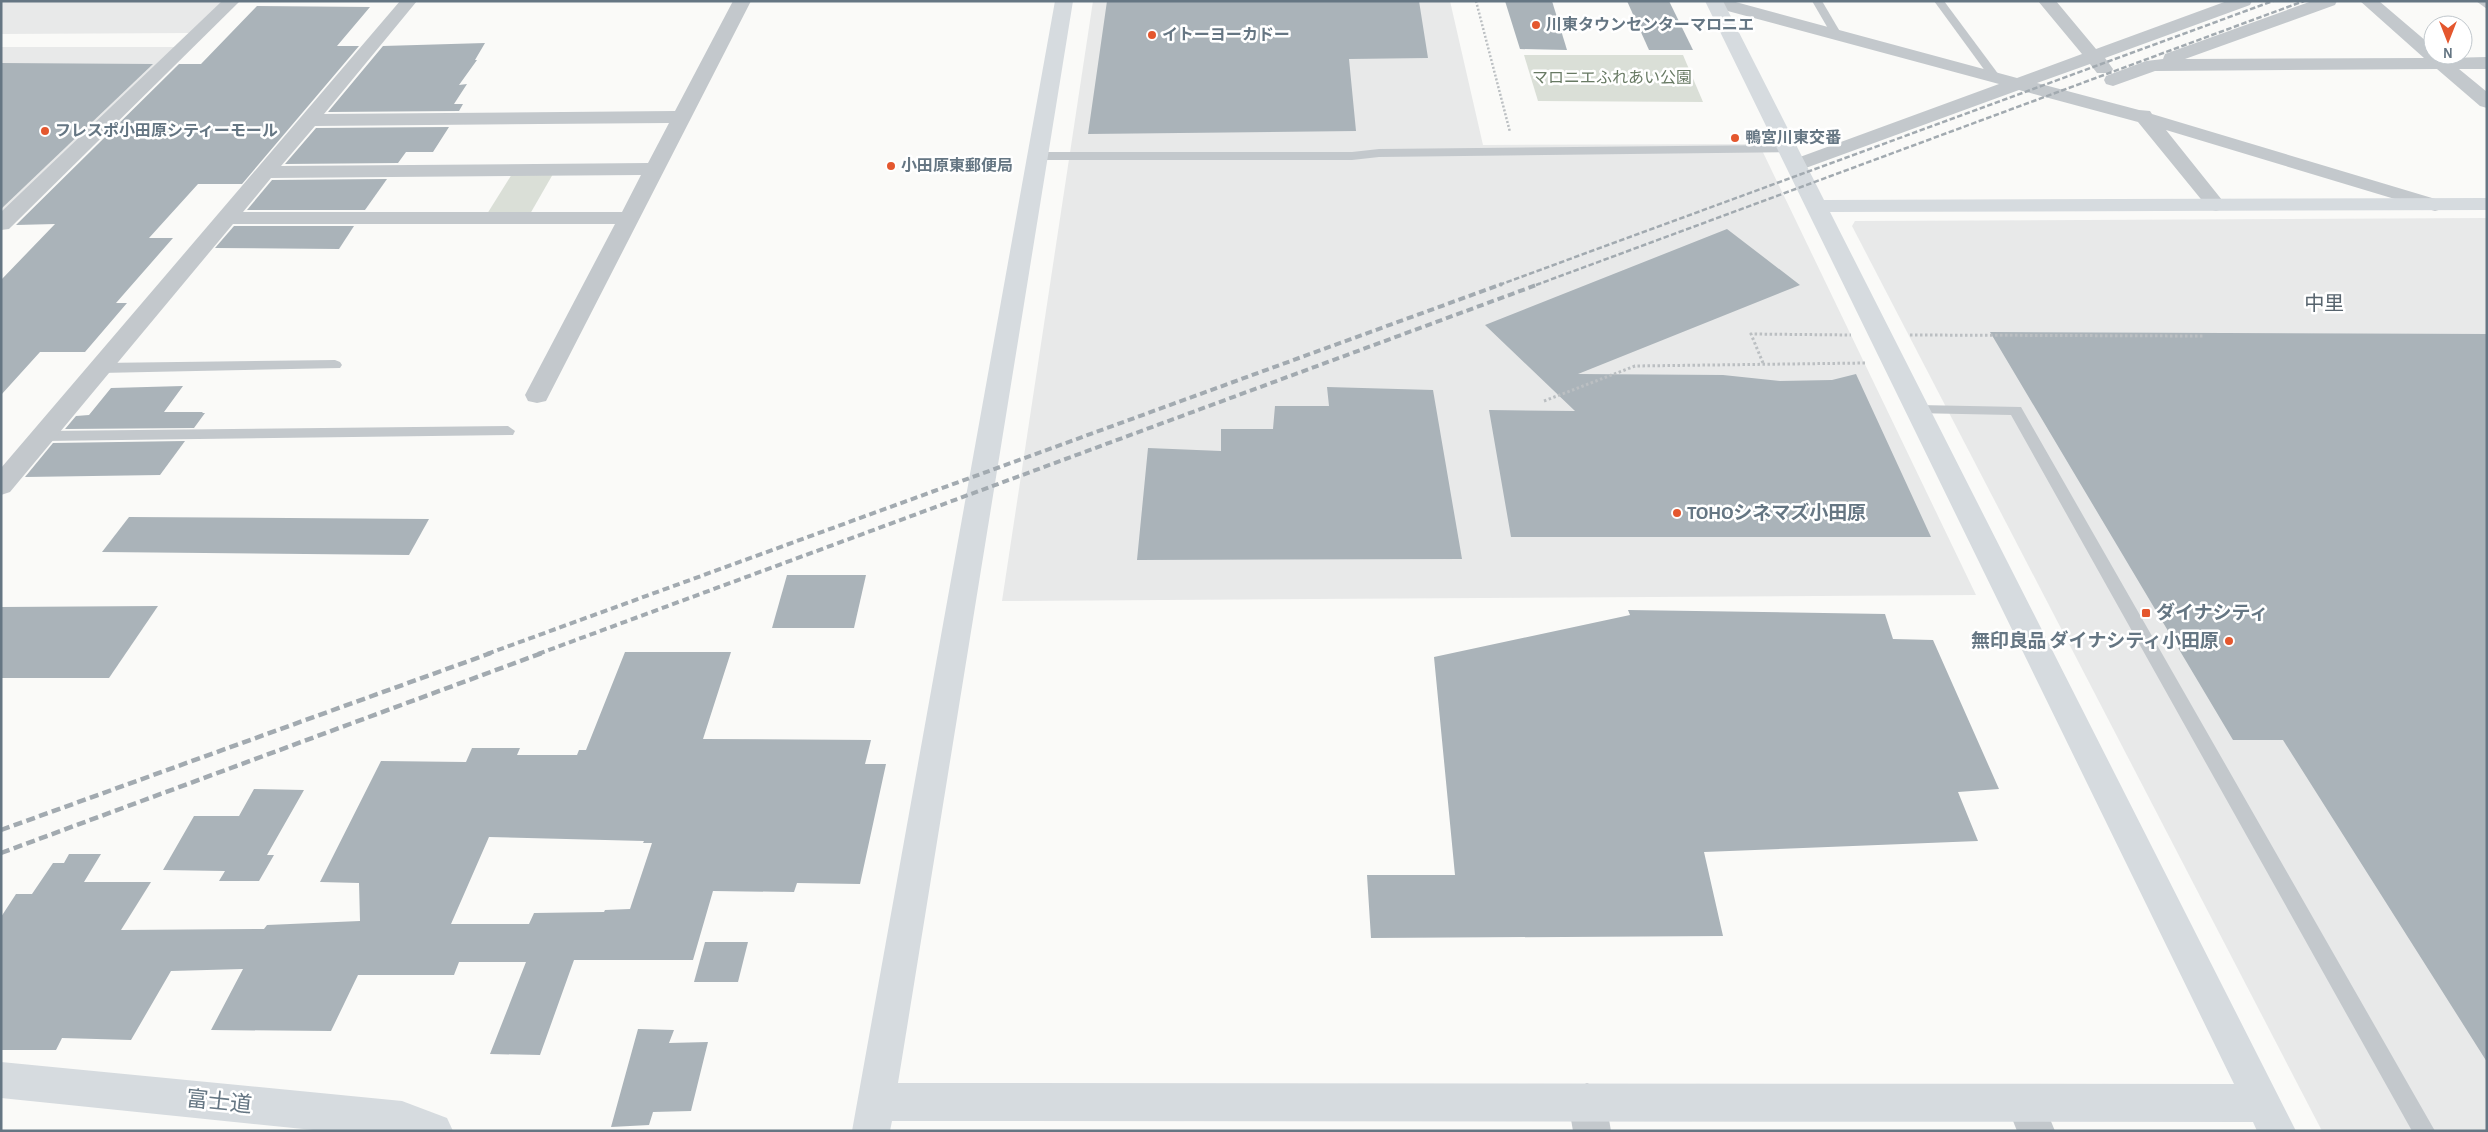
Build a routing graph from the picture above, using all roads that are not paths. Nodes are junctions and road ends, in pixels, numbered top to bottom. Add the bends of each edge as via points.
1 (232, 1) edge
2 (409, 1) edge
3 (742, 1) edge
4 (1064, 1) edge
5 (1817, 1) edge
6 (1939, 1) edge
7 (2046, 1) edge
8 (2244, 1) edge
9 (2329, 1) edge
10 (2368, 1) edge
11 (2481, 1) edge
12 (1714, 2) edge
13 (2487, 6) edge
14 (1837, 35) junction
15 (2423, 48) edge
16 (2093, 57) junction
17 (2153, 64) junction
18 (2423, 64) edge
19 (2473, 64) edge
20 (2487, 64) edge
21 (2443, 65) edge
22 (1995, 77) junction
23 (2113, 80) junction
24 (2020, 84) junction
25 (2487, 102) edge
26 (682, 116) junction
27 (2146, 118) junction
28 (309, 120) junction
29 (1037, 156) junction
30 (1792, 157) junction
31 (654, 169) junction
32 (265, 172) junction
33 (2487, 204) edge
34 (2435, 205) junction
35 (1816, 206) junction
36 (2216, 206) junction
37 (226, 218) junction
38 (629, 218) junction
39 (1, 224) edge
40 (335, 365) dead end
41 (100, 368) junction
42 (537, 395) dead end
43 (1918, 410) junction
44 (508, 431) dead end
45 (44, 436) junction
46 (1, 486) edge
47 (1, 1080) edge
48 (874, 1116) edge
49 (1589, 1117) edge
50 (2031, 1117) edge
51 (2270, 1117) edge
52 (434, 1131) edge
53 (2424, 1131) edge

1 - 39 street
2 - 28 street
3 - 26 street
4 - 29 street
5 - 14 lane
6 - 22 lane
7 - 16 street
8 - 16 street
9 - 17 street
10 - 15 street
11 - 13 lane
12 - 14 street
12 - 30 street
14 - 22 street
16 - 23 street
16 - 24 street
17 - 18 street
17 - 23 street
19 - 20 street
21 - 25 street
22 - 24 street
23 - 27 street
24 - 27 street
24 - 30 street
26 - 28 street
26 - 31 street
27 - 34 street
27 - 36 street
28 - 32 street
29 - 30 lane via 1352,156 1379,153
29 - 48 street
30 - 35 street
31 - 32 street
31 - 38 street
32 - 37 street
33 - 34 street
34 - 36 street
35 - 36 street
35 - 43 street
37 - 38 street
37 - 41 street
38 - 42 street
40 - 41 lane
41 - 45 street
43 - 51 street
43 - 53 lane via 2016,410
44 - 45 lane
45 - 46 street
47 - 52 street, 富士道 via 402,1120
48 - 49 street
49 - 50 street
50 - 51 street

